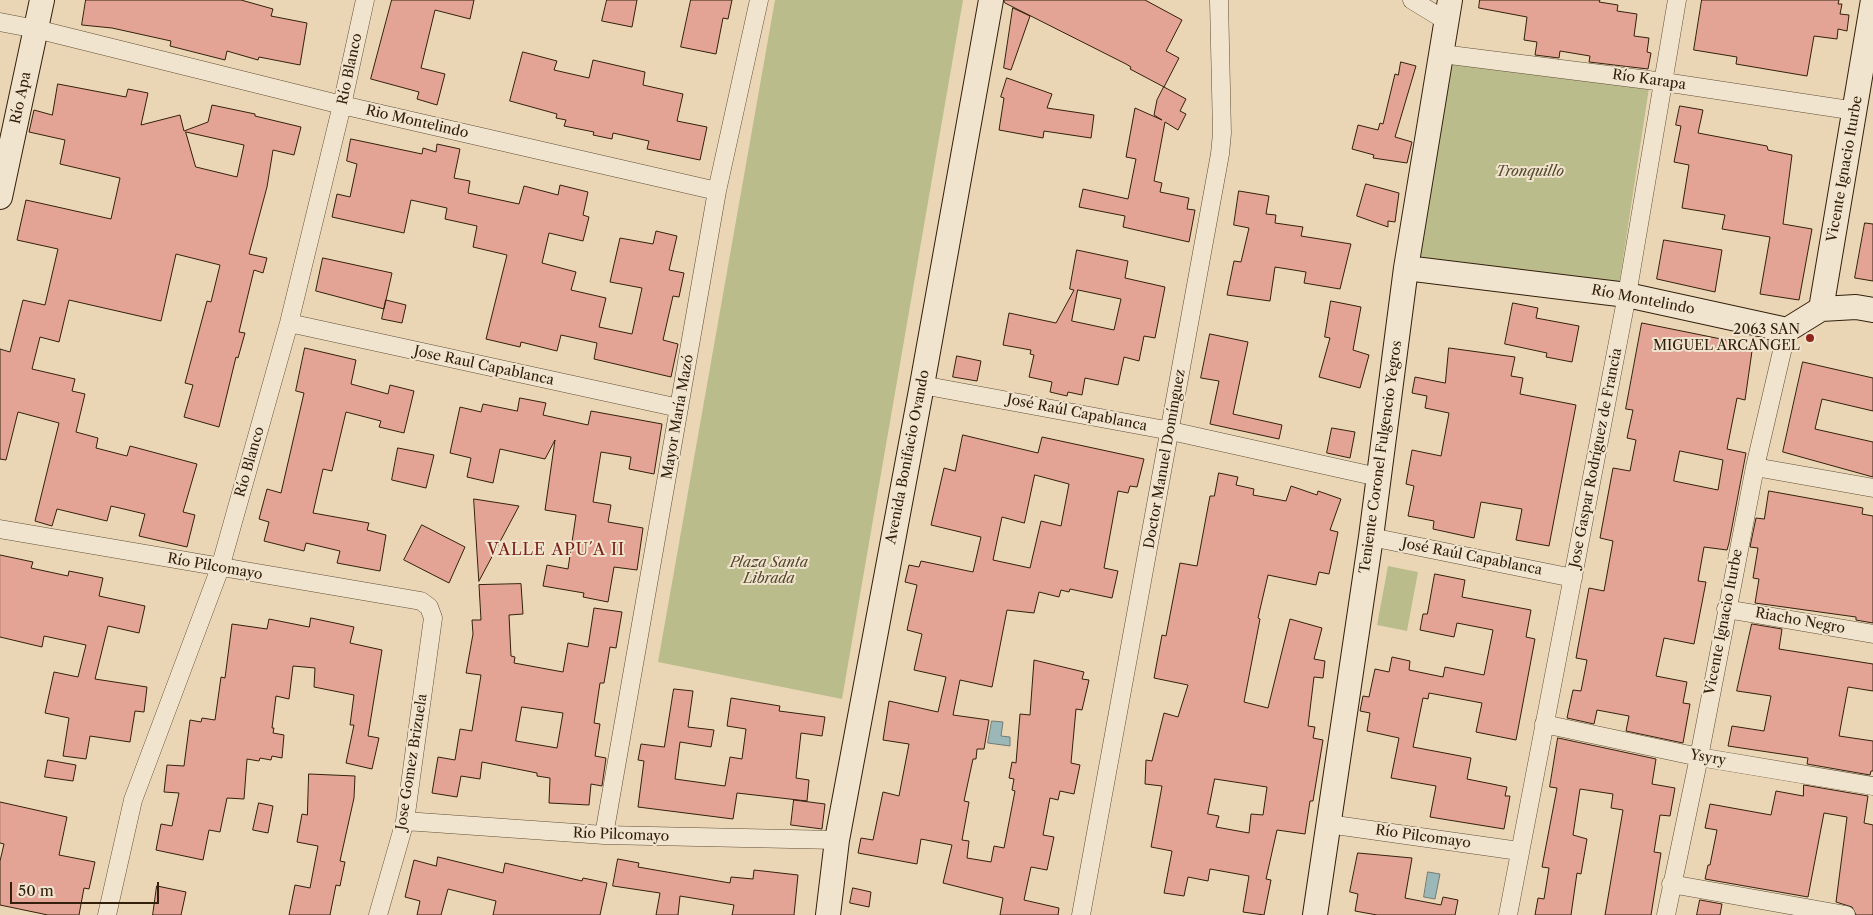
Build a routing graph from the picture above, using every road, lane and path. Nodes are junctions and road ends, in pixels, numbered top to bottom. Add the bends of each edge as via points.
1 (42, 0) edge
2 (365, 0) edge
3 (759, 0) edge
4 (991, 0) edge
5 (1220, 0) edge
6 (1412, 0) edge
7 (1677, 0) edge
8 (1873, 0) edge
9 (1449, 11) edge
10 (0, 22) edge
11 (36, 29) junction
12 (1442, 54) junction
13 (1664, 82) junction
14 (342, 106) junction
15 (1856, 111) junction
16 (717, 191) junction
17 (0, 196) edge
18 (1406, 268) junction
19 (1627, 295) junction
20 (1821, 309) junction
21 (1873, 310) edge
22 (289, 323) junction
23 (1786, 330) junction
24 (922, 384) junction
25 (679, 408) junction
26 (1171, 431) junction
27 (1755, 467) junction
28 (1378, 477) junction
29 (1873, 488) edge
30 (0, 529) edge
31 (1371, 537) junction
32 (220, 568) junction
33 (1573, 578) junction
34 (429, 607) joint
35 (1726, 608) junction
36 (1873, 634) edge
37 (1544, 724) junction
38 (1700, 757) junction
39 (1873, 786) edge
40 (405, 821) junction
41 (1328, 824) junction
42 (604, 836) junction
43 (837, 840) junction
44 (1519, 851) junction
45 (1671, 884) junction
46 (107, 915) edge
47 (378, 915) edge
48 (828, 915) edge
49 (1082, 915) edge
50 (1315, 915) edge
51 (1508, 915) edge
52 (1666, 915) edge
53 (1846, 915) edge

1 - 11 street, Río Apa
2 - 14 street, Río Blanco
3 - 16 street, Mayor María Mazó
4 - 24 street, Avenida Bonifacio Ovando
5 - 26 street, Doctor Manuel Domínguez via 1220,154
6 - 9 street
7 - 13 street, Jose Gaspar Rodríguez de Francia
8 - 15 street, Vicente Ignacio Iturbe
9 - 12 street, Teniente Coronel Fulgencio Yegros
10 - 11 street, Rio Montelindo
11 - 14 street, Rio Montelindo
11 - 17 street, Río Apa
12 - 13 street, Río Karapa
12 - 18 street, Teniente Coronel Fulgencio Yegros
13 - 15 street, Río Karapa
13 - 19 street, Jose Gaspar Rodríguez de Francia
14 - 16 street, Rio Montelindo
14 - 22 street, Río Blanco
15 - 20 street, Vicente Ignacio Iturbe
16 - 25 street, Mayor María Mazó
18 - 19 street, Río Montelindo
18 - 28 street, Teniente Coronel Fulgencio Yegros
19 - 23 street, Río Montelindo
19 - 33 street, Jose Gaspar Rodríguez de Francia
20 - 21 street via 1856,307
20 - 23 street
22 - 25 street, Jose Raul Capablanca
22 - 32 street, Río Blanco
23 - 27 street, Vicente Ignacio Iturbe
24 - 26 street, José Raúl Capablanca
24 - 43 street, Avenida Bonifacio Ovando
25 - 42 street, Mayor María Mazó
26 - 28 street, José Raúl Capablanca
26 - 49 street, Doctor Manuel Domínguez
27 - 29 street
27 - 35 street, Vicente Ignacio Iturbe
28 - 31 street, Teniente Coronel Fulgencio Yegros
30 - 32 street, Río Pilcomayo
31 - 33 street, José Raúl Capablanca
31 - 41 street, Teniente Coronel Fulgencio Yegros
32 - 34 street, Río Pilcomayo via 421,601
32 - 46 street, Río Blanco via 133,800
33 - 37 street, Jose Gaspar Rodríguez de Francia
34 - 40 street, Jose Gomez Brizuela via 433,618
35 - 36 street, Riacho Negro
35 - 38 street, Vicente Ignacio Iturbe
37 - 38 street, Ysyry
37 - 44 street, Jose Gaspar Rodríguez de Francia
38 - 39 street, Ysyry
38 - 45 street, Vicente Ignacio Iturbe
40 - 42 street, Río Pilcomayo
40 - 47 street, Jose Gomez Brizuela
41 - 44 street, Río Pilcomayo
41 - 50 street, Teniente Coronel Fulgencio Yegros
42 - 43 street, Río Pilcomayo
43 - 48 street, Avenida Bonifacio Ovando
44 - 51 street, Jose Gaspar Rodríguez de Francia
45 - 52 street, Vicente Ignacio Iturbe
45 - 53 street

